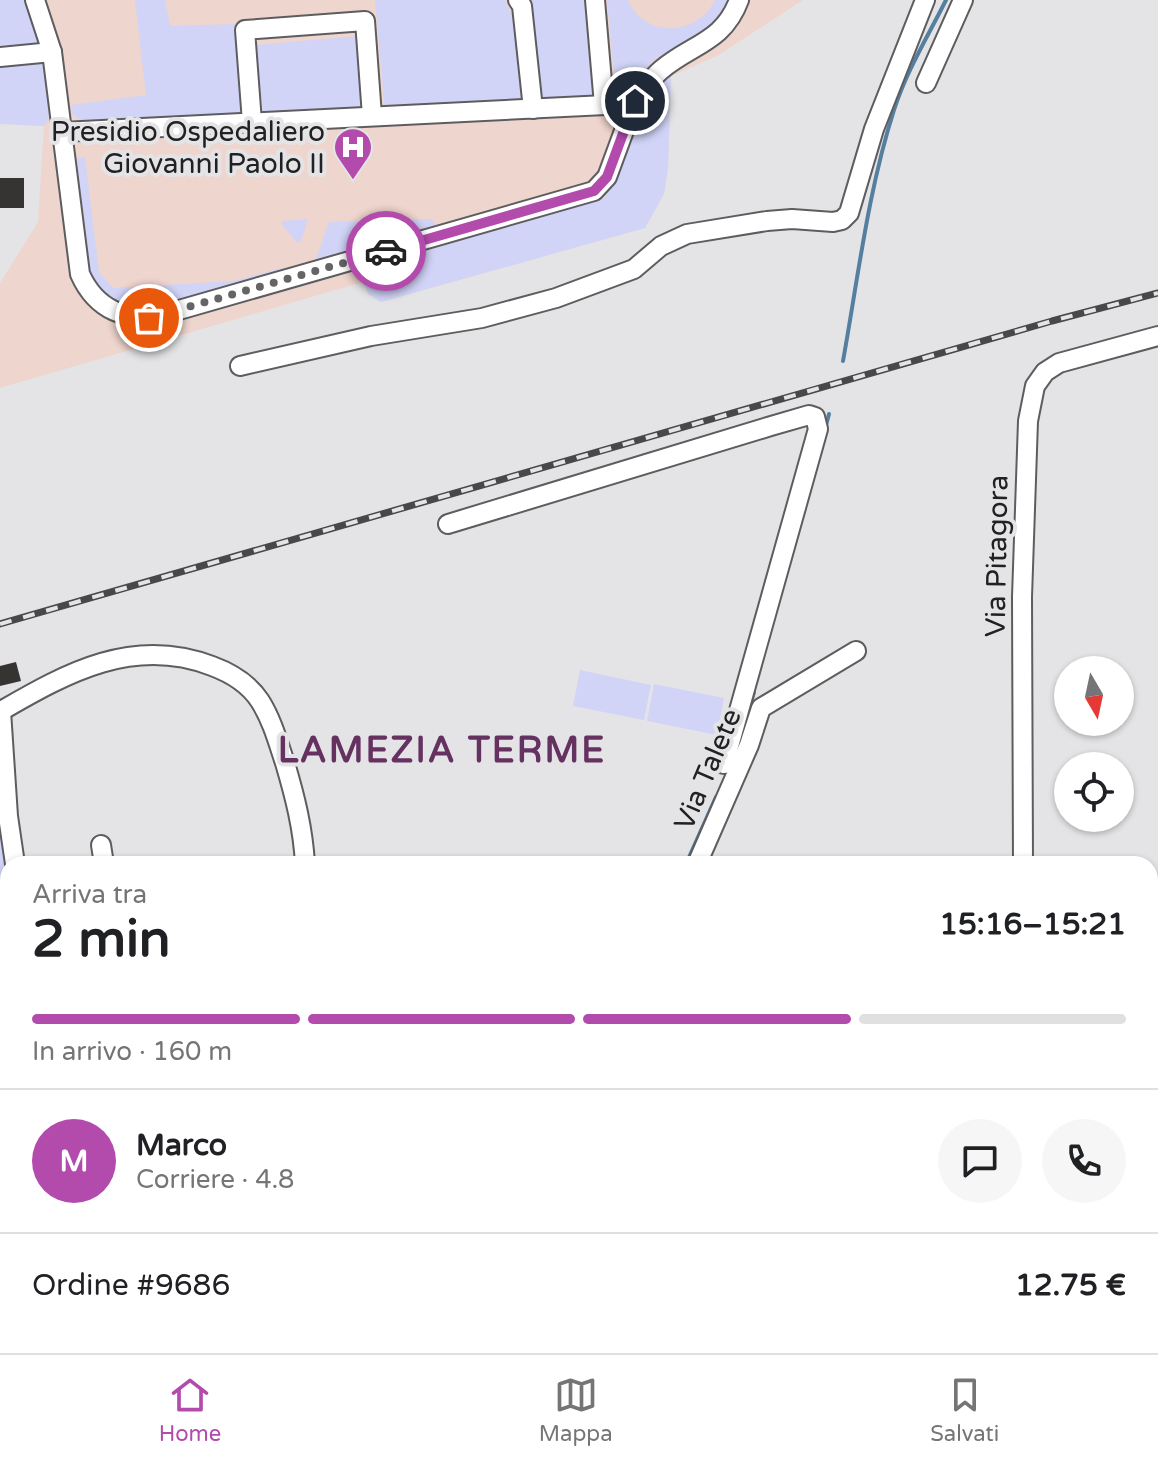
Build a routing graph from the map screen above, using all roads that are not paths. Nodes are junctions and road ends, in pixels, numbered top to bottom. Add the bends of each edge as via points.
1 (35, 0) edge
2 (518, 0) edge
3 (595, 0) edge
4 (739, 0) edge
5 (925, 0) edge
6 (963, 0) edge
7 (53, 39) junction
8 (0, 57) edge
9 (926, 83) dead end
10 (635, 101) junction
11 (604, 105) junction
12 (533, 109) junction
13 (372, 116) junction
14 (252, 122) junction
15 (62, 132) junction
16 (1158, 336) edge
17 (240, 366) dead end
18 (448, 524) dead end
19 (856, 651) dead end
20 (741, 703) junction
21 (761, 708) junction
22 (1, 711) edge
23 (724, 764) dead end
24 (14, 856) edge
25 (304, 856) edge
26 (700, 856) edge
27 (1023, 856) edge

1 - 7 street
2 - 12 street
3 - 11 street
4 - 10 street via 714,37 664,67
5 - 17 street via 879,116 849,213 842,220 767,221 687,234 661,246 634,269 556,298
6 - 9 street
7 - 8 street
7 - 15 street
10 - 11 street
10 - 15 street via 607,177 594,191 149,318 120,315 87,289 76,251
11 - 12 street
12 - 13 street
13 - 14 street
13 - 14 street via 365,21 245,30
14 - 15 street
16 - 27 street, Via Pitagora via 1059,363 1035,386 1028,421 1022,597
18 - 20 street via 815,417 818,429
19 - 21 street, Via Talete
20 - 21 street
20 - 23 street
21 - 26 street, Via Talete
22 - 24 street
22 - 25 street via 85,667 118,658 158,653 224,670 260,700 275,730 300,814

